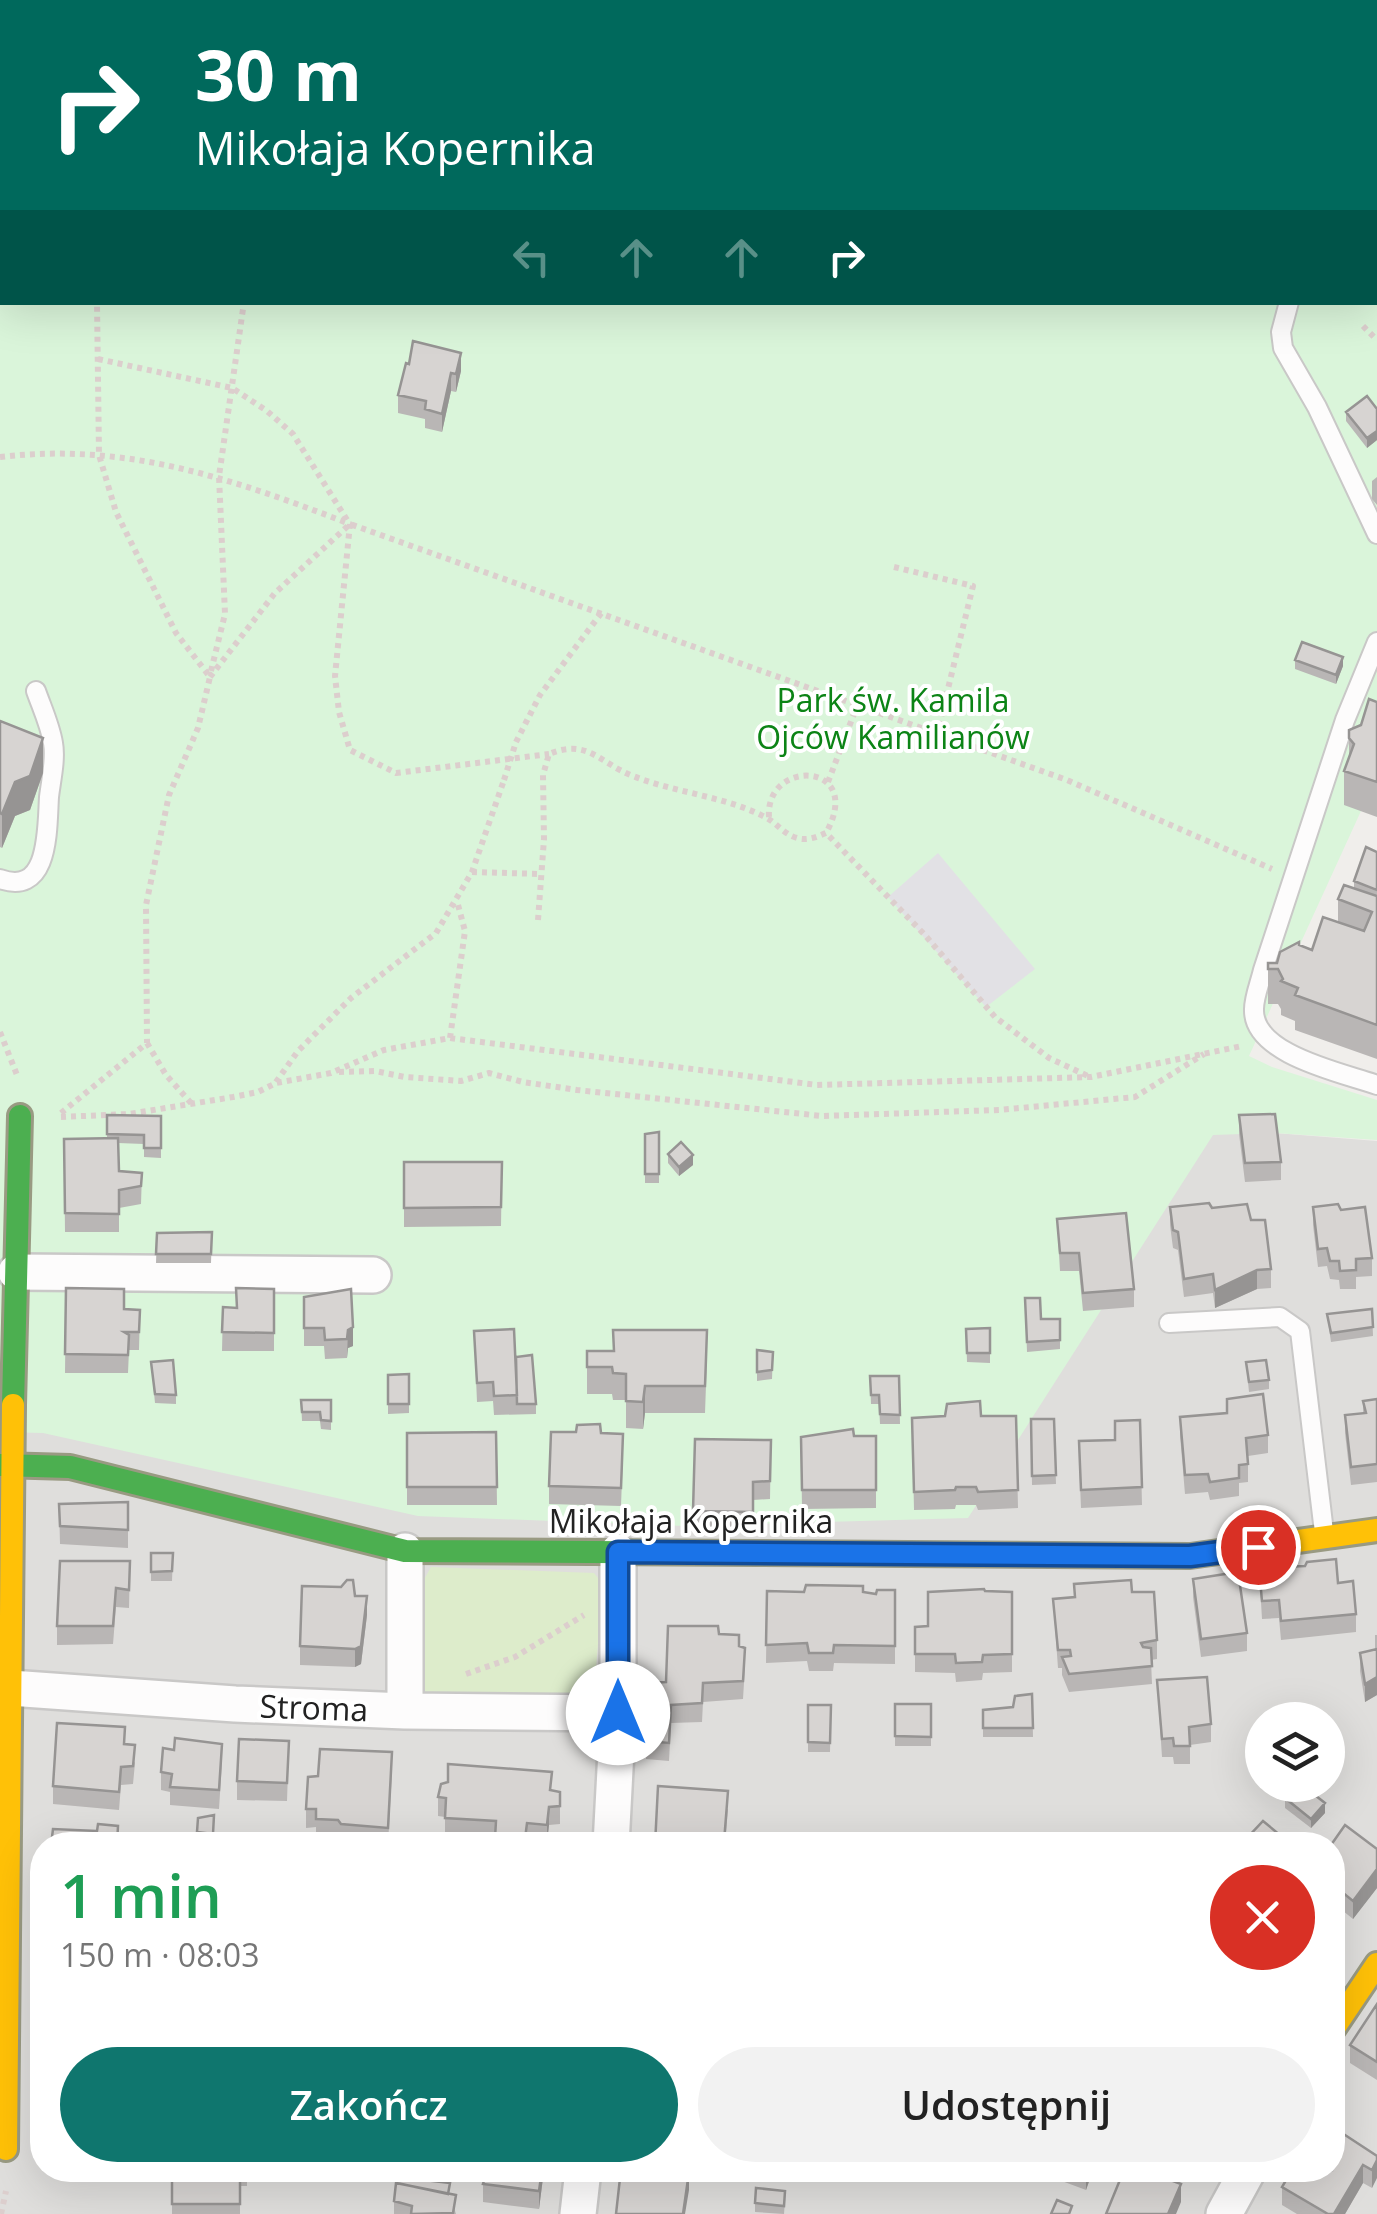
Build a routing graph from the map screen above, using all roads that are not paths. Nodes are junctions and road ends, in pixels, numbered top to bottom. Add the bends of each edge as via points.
1 (1288, 305) edge
2 (1377, 534) edge
3 (1377, 642) edge
4 (36, 691) dead end
5 (1355, 698) junction
6 (1377, 706) edge
7 (0, 880) edge
8 (1377, 1085) edge
9 (20, 1116) dead end
10 (16, 1272) junction
11 (374, 1275) dead end
12 (1169, 1324) dead end
13 (6, 1465) edge
14 (1377, 1530) edge
15 (1325, 1538) junction
16 (405, 1551) junction
17 (618, 1552) junction
18 (10, 1688) junction
19 (405, 1711) junction
20 (618, 1713) junction
21 (611, 1832) edge
22 (1377, 1964) edge
23 (1345, 2011) edge
24 (6, 2149) dead end
25 (582, 2182) edge
26 (1243, 2182) edge
27 (1232, 2211) edge
28 (578, 2214) edge

1 - 2 lane via 1283,348
3 - 5 lane
4 - 7 lane via 54,746 44,854 26,880
5 - 6 lane
5 - 8 lane via 1253,1011 1261,1031 1284,1052
9 - 10 street
10 - 11 street
10 - 13 street
12 - 15 lane via 1280,1317 1300,1331
13 - 16 street, Mikołaja Kopernika via 70,1467
13 - 18 street
14 - 15 street, Mikołaja Kopernika
15 - 17 street, Mikołaja Kopernika via 1190,1556
16 - 17 street, Mikołaja Kopernika
16 - 19 street
17 - 20 street
18 - 19 street, Stroma
18 - 24 street
19 - 20 street, Stroma
20 - 21 street
22 - 23 street
25 - 28 street
26 - 27 street

